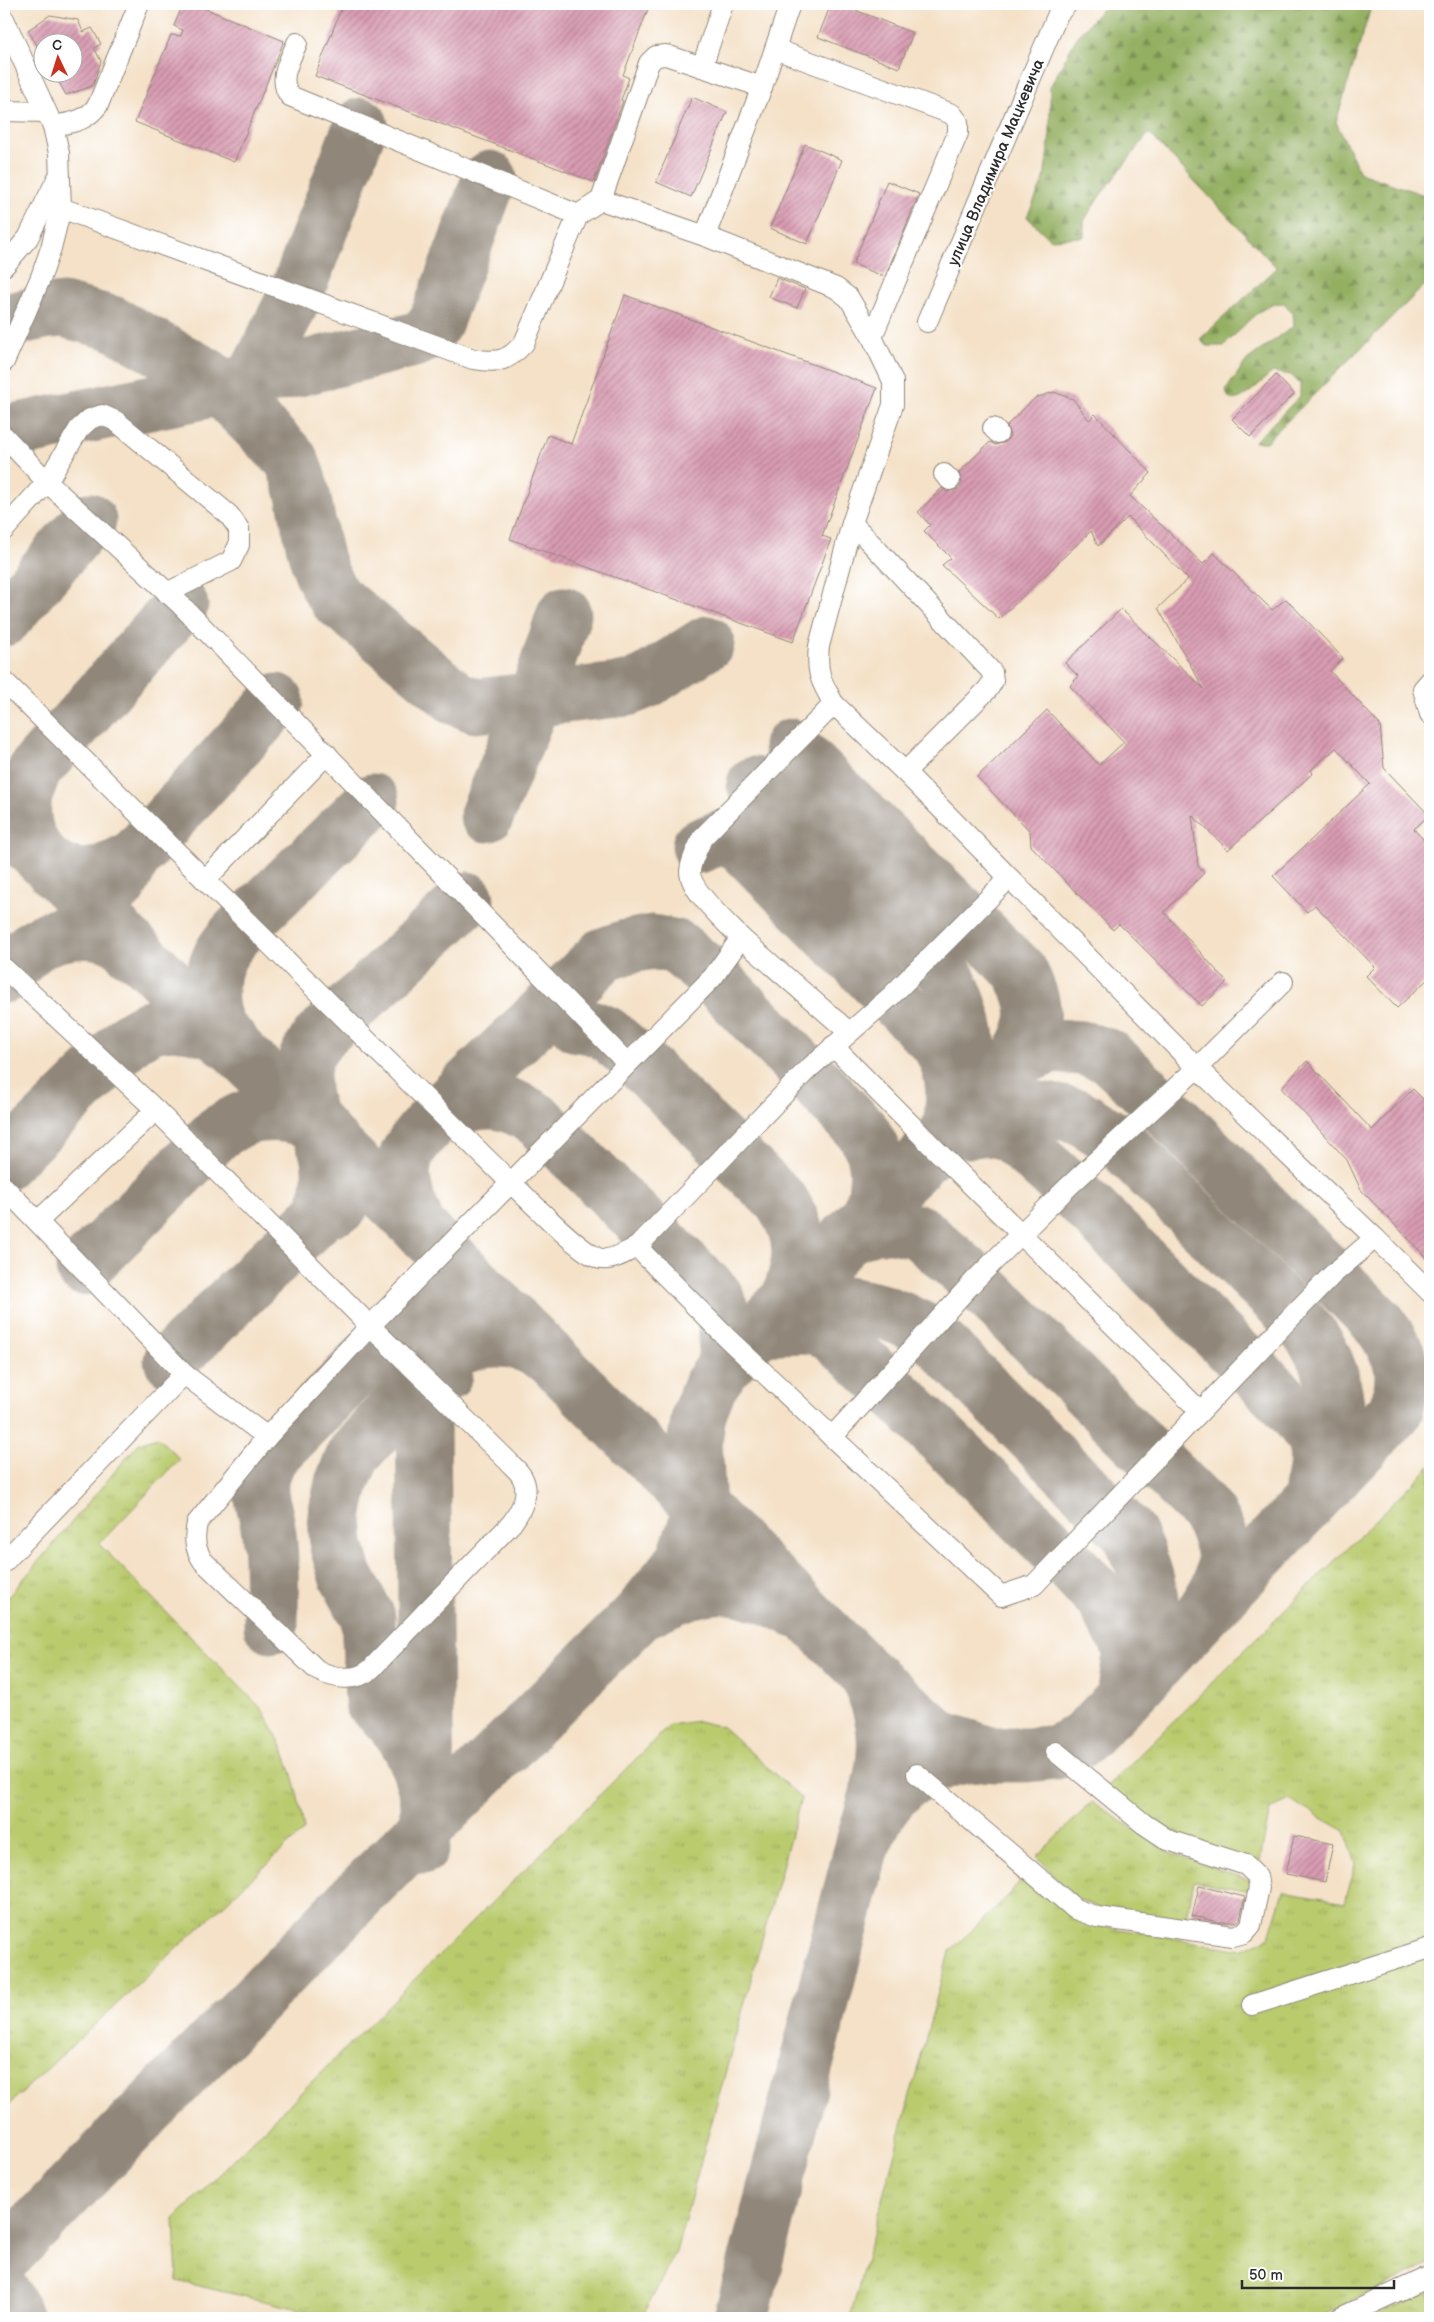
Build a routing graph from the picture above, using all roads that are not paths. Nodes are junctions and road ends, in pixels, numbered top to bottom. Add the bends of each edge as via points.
1 (139, 4) edge
2 (723, 4) edge
3 (790, 4) edge
4 (1067, 4) edge
5 (4, 19) edge
6 (297, 43) dead end
7 (775, 50) junction
8 (702, 66) junction
9 (762, 87) junction
10 (4, 111) edge
11 (49, 119) junction
12 (60, 172) junction
13 (602, 200) junction
14 (61, 208) junction
15 (578, 214) junction
16 (705, 236) junction
17 (4, 266) edge
18 (926, 322) dead end
19 (872, 337) junction
20 (4, 362) edge
21 (4, 436) edge
22 (48, 482) junction
23 (852, 523) junction
24 (4, 530) edge
25 (167, 593) junction
26 (4, 681) edge
27 (1430, 681) edge
28 (834, 704) junction
29 (1430, 714) edge
30 (327, 754) junction
31 (905, 772) junction
32 (1008, 879) junction
33 (205, 880) junction
34 (741, 938) junction
35 (4, 968) edge
36 (1282, 982) dead end
37 (849, 1032) junction
38 (833, 1046) junction
39 (627, 1063) junction
40 (1196, 1068) junction
41 (156, 1110) junction
42 (510, 1182) junction
43 (4, 1187) edge
44 (38, 1221) junction
45 (1022, 1234) junction
46 (1375, 1238) junction
47 (637, 1247) junction
48 (1430, 1292) edge
49 (370, 1326) junction
50 (184, 1374) junction
51 (1200, 1410) junction
52 (832, 1437) junction
53 (268, 1438) junction
54 (4, 1562) edge
55 (1056, 1752) dead end
56 (917, 1774) dead end
57 (1430, 1948) edge
58 (1252, 2005) dead end
59 (1430, 2276) edge
60 (1340, 2318) edge

1 - 11 street via 98,105 90,115 77,122
2 - 8 street
3 - 7 street
4 - 18 street, улица Владимира Мацкевича via 1058,14
5 - 11 street
6 - 15 street via 283,79 284,88 290,96
7 - 9 street
7 - 19 street via 952,114 958,122 958,133
8 - 9 street
8 - 13 street via 666,55 656,56 649,63
9 - 16 street
10 - 11 street
11 - 12 street via 59,153
12 - 14 street
12 - 17 street via 28,238
13 - 15 street
13 - 16 street
14 - 15 street via 465,356 493,362 512,357 524,343
14 - 20 street via 52,248 26,317
16 - 19 street via 836,288 849,298
19 - 23 street via 893,381 893,405
21 - 22 street
22 - 24 street
22 - 25 street
22 - 25 street via 79,429 90,419 102,415 116,421 229,514 238,529 239,545 231,561
23 - 28 street via 819,646 817,665 820,680
23 - 31 street via 992,672 988,689
25 - 30 street
26 - 33 street
27 - 29 street via 1423,689
28 - 31 street
28 - 34 street via 702,838 693,857 690,873 696,888
30 - 33 street
30 - 39 street
31 - 32 street
32 - 37 street via 897,991
32 - 40 street
33 - 42 street
34 - 37 street
34 - 39 street via 713,977
35 - 41 street
36 - 40 street
37 - 38 street
38 - 45 street
38 - 47 street via 806,1070
39 - 42 street
40 - 45 street
40 - 46 street
41 - 44 street
41 - 49 street
42 - 47 street via 586,1253 603,1259
42 - 49 street
43 - 44 street
44 - 50 street
45 - 51 street
45 - 52 street via 975,1280
46 - 48 street
46 - 51 street via 1332,1275
47 - 52 street
49 - 53 street
49 - 53 street via 522,1477 525,1492 522,1508 512,1523 367,1672 333,1678 317,1670 203,1561 196,1549 197,1523
50 - 53 street
50 - 54 street
51 - 52 street via 1034,1585 1002,1596
55 - 56 street via 1168,1840 1246,1865 1257,1876 1259,1888 1251,1925 1244,1933 1233,1936 1097,1917 1075,1909
57 - 58 street
59 - 60 street

